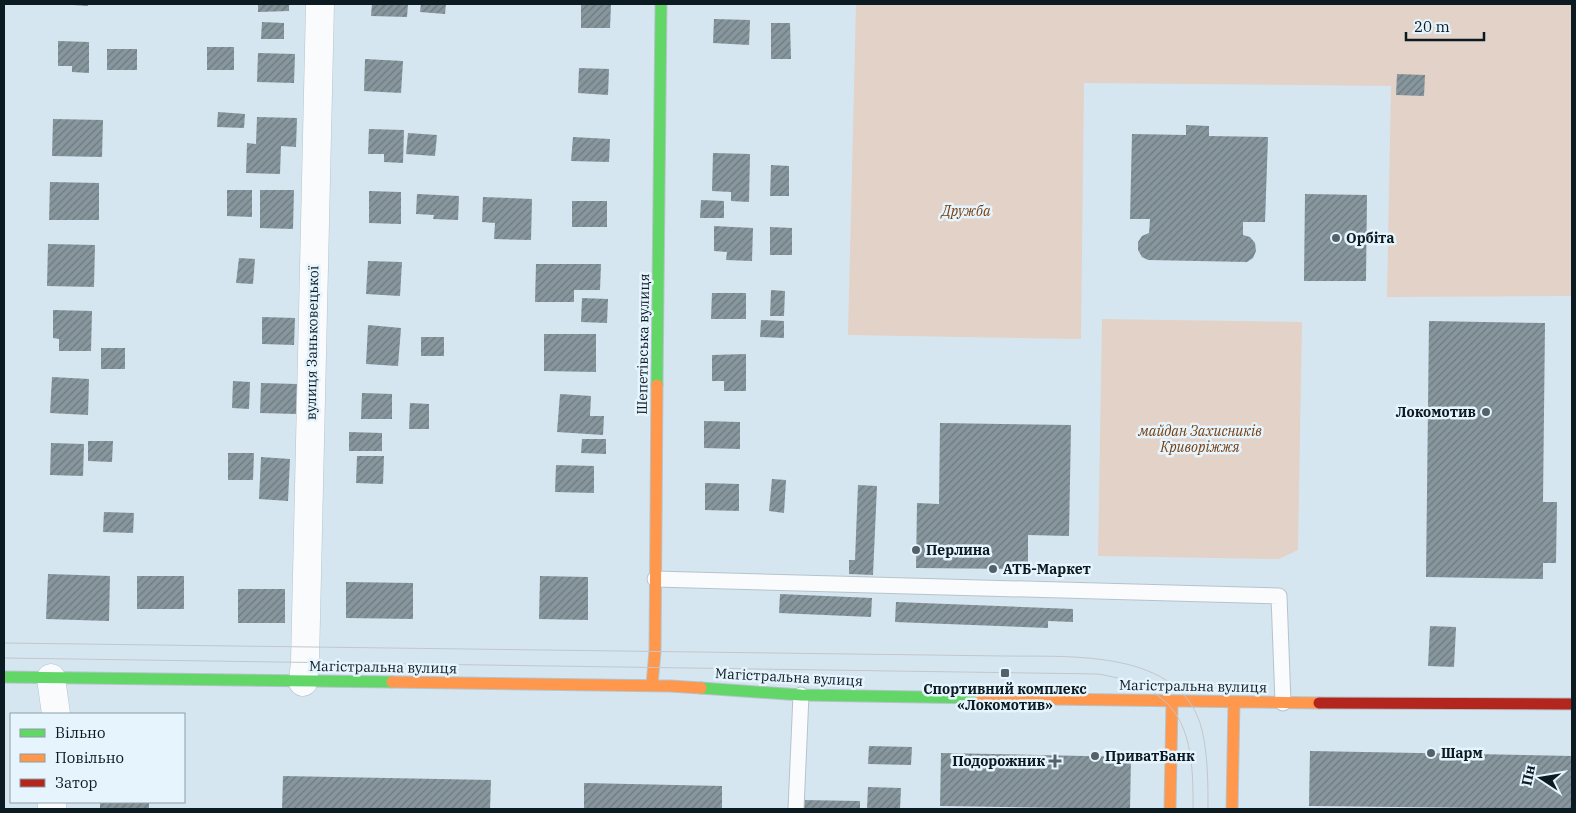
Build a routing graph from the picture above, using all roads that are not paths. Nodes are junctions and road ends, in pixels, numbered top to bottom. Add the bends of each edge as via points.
1 (320, 4) edge
2 (661, 4) edge
3 (655, 579) junction
4 (4, 677) edge
5 (51, 678) junction
6 (303, 682) junction
7 (652, 685) junction
8 (801, 695) junction
9 (1172, 702) junction
10 (1234, 702) junction
11 (1283, 703) junction
12 (1572, 704) edge
13 (56, 713) edge
14 (796, 809) edge
15 (1170, 809) edge
16 (1232, 809) edge

1 - 6 street, вулиця Заньковецької
2 - 3 main road, Шепетівська вулиця
3 - 7 main road, Шепетівська вулиця
3 - 11 lane via 1279,596
4 - 5 main road, Магістральна вулиця
5 - 6 main road, Магістральна вулиця
5 - 13 street
6 - 7 main road, Магістральна вулиця
7 - 8 main road, Магістральна вулиця
8 - 9 main road, Магістральна вулиця
8 - 14 lane
9 - 10 main road, Магістральна вулиця
9 - 15 main road
10 - 11 main road, Магістральна вулиця
10 - 16 main road
11 - 12 main road, Магістральна вулиця

